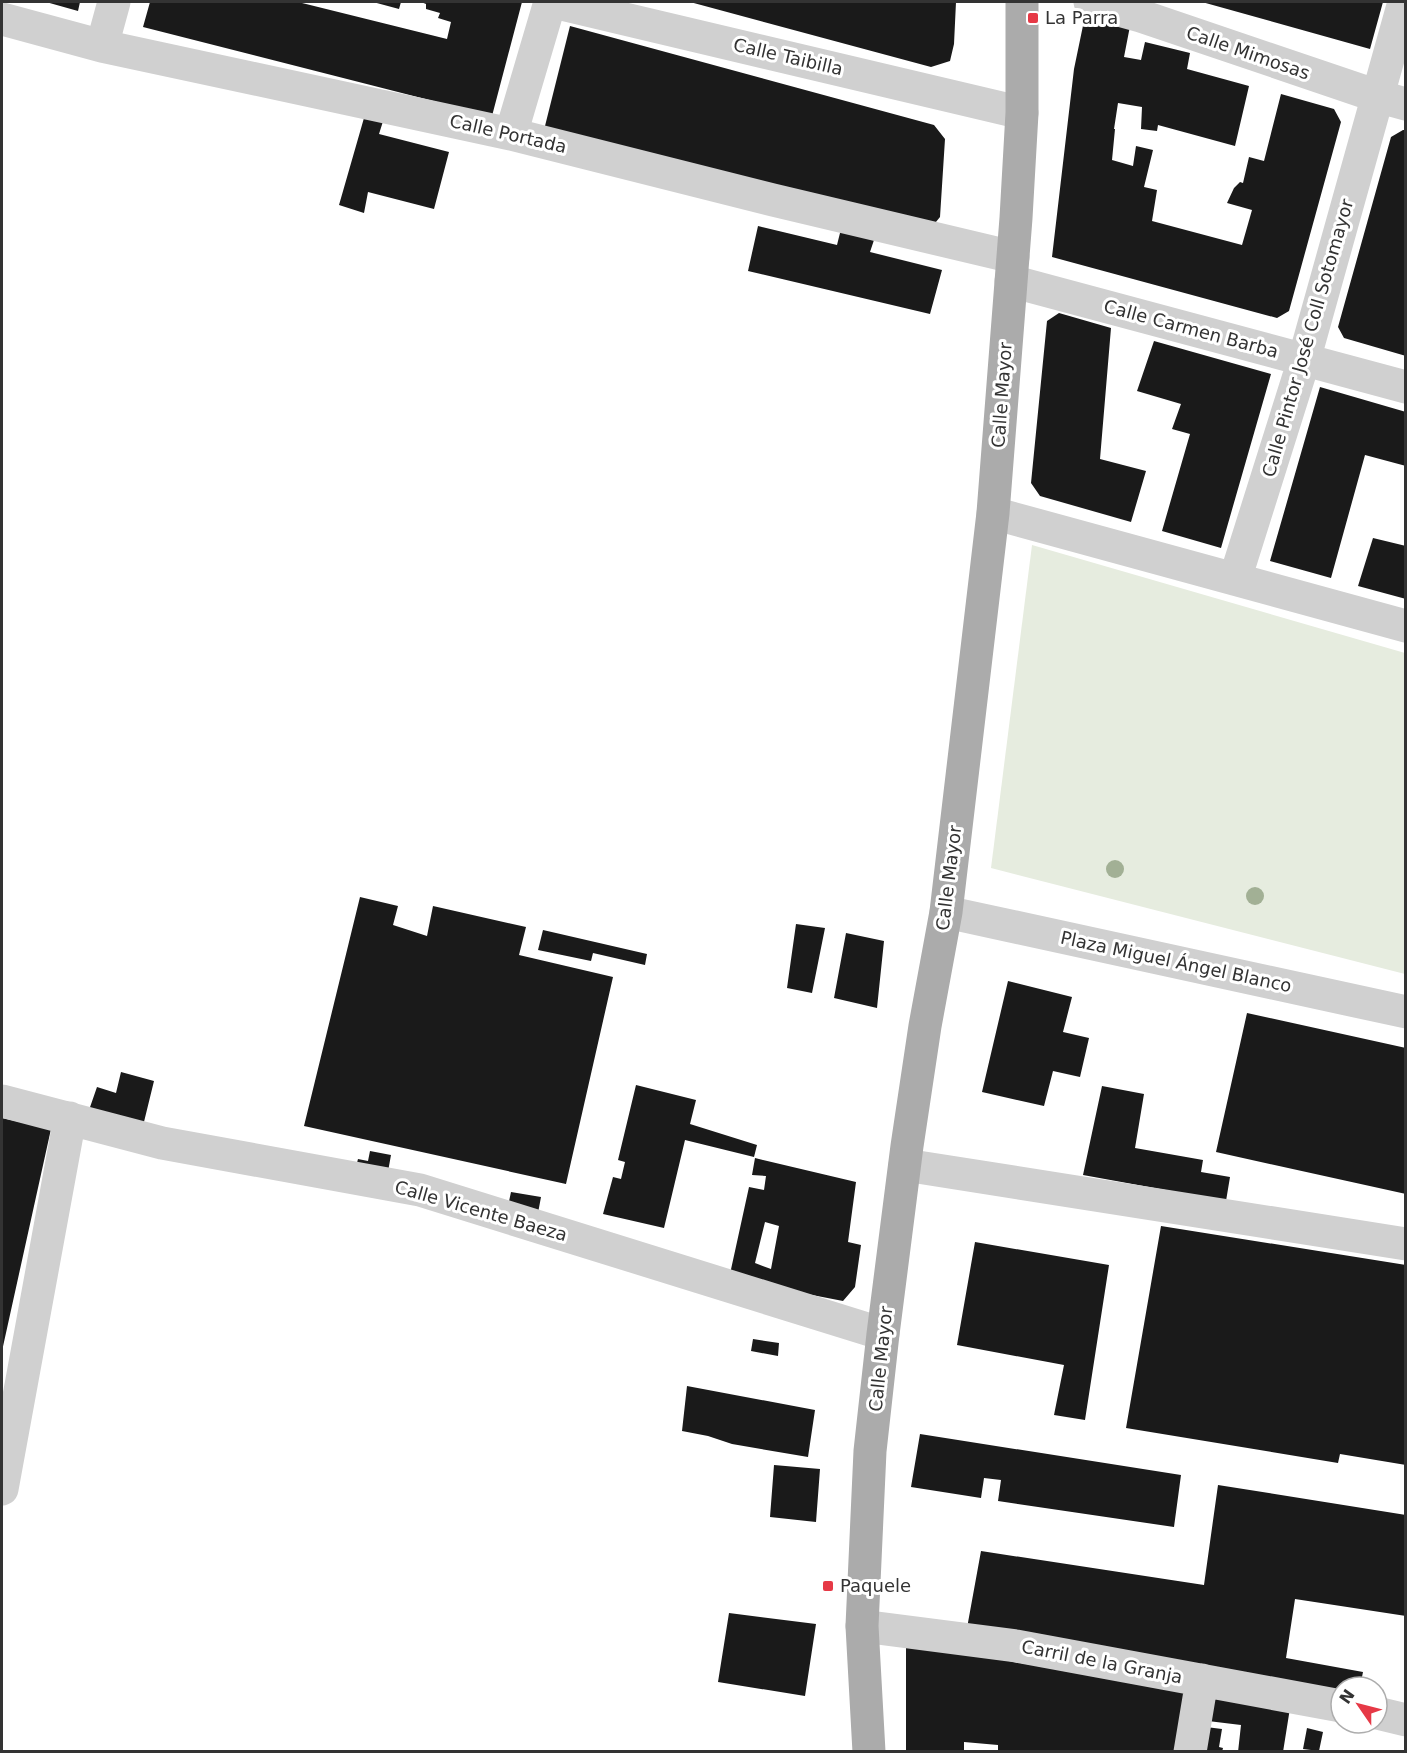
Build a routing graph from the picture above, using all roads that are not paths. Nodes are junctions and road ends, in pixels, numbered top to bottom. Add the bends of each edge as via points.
1 (114, 2) edge
2 (552, 2) edge
3 (1022, 2) edge
4 (1090, 2) edge
5 (1404, 2) edge
6 (2, 19) edge
7 (102, 46) junction
8 (1391, 100) edge
9 (1022, 112) junction
10 (511, 134) junction
11 (1012, 269) junction
12 (1304, 360) junction
13 (1406, 387) edge
14 (993, 513) junction
15 (1235, 579) junction
16 (1406, 626) edge
17 (946, 912) junction
18 (1406, 1012) edge
19 (2, 1101) edge
20 (70, 1118) junction
21 (905, 1165) junction
22 (1406, 1244) edge
23 (883, 1334) junction
24 (2, 1489) edge
25 (862, 1626) junction
26 (1202, 1680) junction
27 (1329, 1704) edge
28 (1389, 1716) edge
29 (1406, 1720) edge
30 (868, 1752) edge
31 (1190, 1752) edge

1 - 7 street
2 - 9 street, Calle Taibilla
2 - 10 street
3 - 9 main road, Calle Mayor
4 - 8 street, Calle Mimosas
5 - 8 street, Calle Pintor José Coll Sotomayor
6 - 7 street, Calle Portada
7 - 10 street, Calle Portada
8 - 12 street, Calle Pintor José Coll Sotomayor
9 - 11 main road, Calle Mayor
10 - 11 street, Calle Portada via 773,200
11 - 12 street, Calle Carmen Barba
11 - 14 main road, Calle Mayor
12 - 13 street, Calle Carmen Barba
12 - 15 street, Calle Pintor José Coll Sotomayor
14 - 15 street
14 - 17 main road, Calle Mayor
15 - 16 street
17 - 18 street, Plaza Miguel Ángel Blanco
17 - 21 main road, Calle Mayor
19 - 20 street, Calle Vicente Baeza
20 - 23 street, Calle Vicente Baeza via 162,1143 420,1190
20 - 24 street
21 - 22 street
21 - 23 main road, Calle Mayor
23 - 25 main road, Calle Mayor via 870,1451
25 - 26 street, Carril de la Granja via 1016,1646
25 - 30 main road, Calle Mayor
26 - 27 street, Carril de la Granja
26 - 31 street
28 - 29 street

